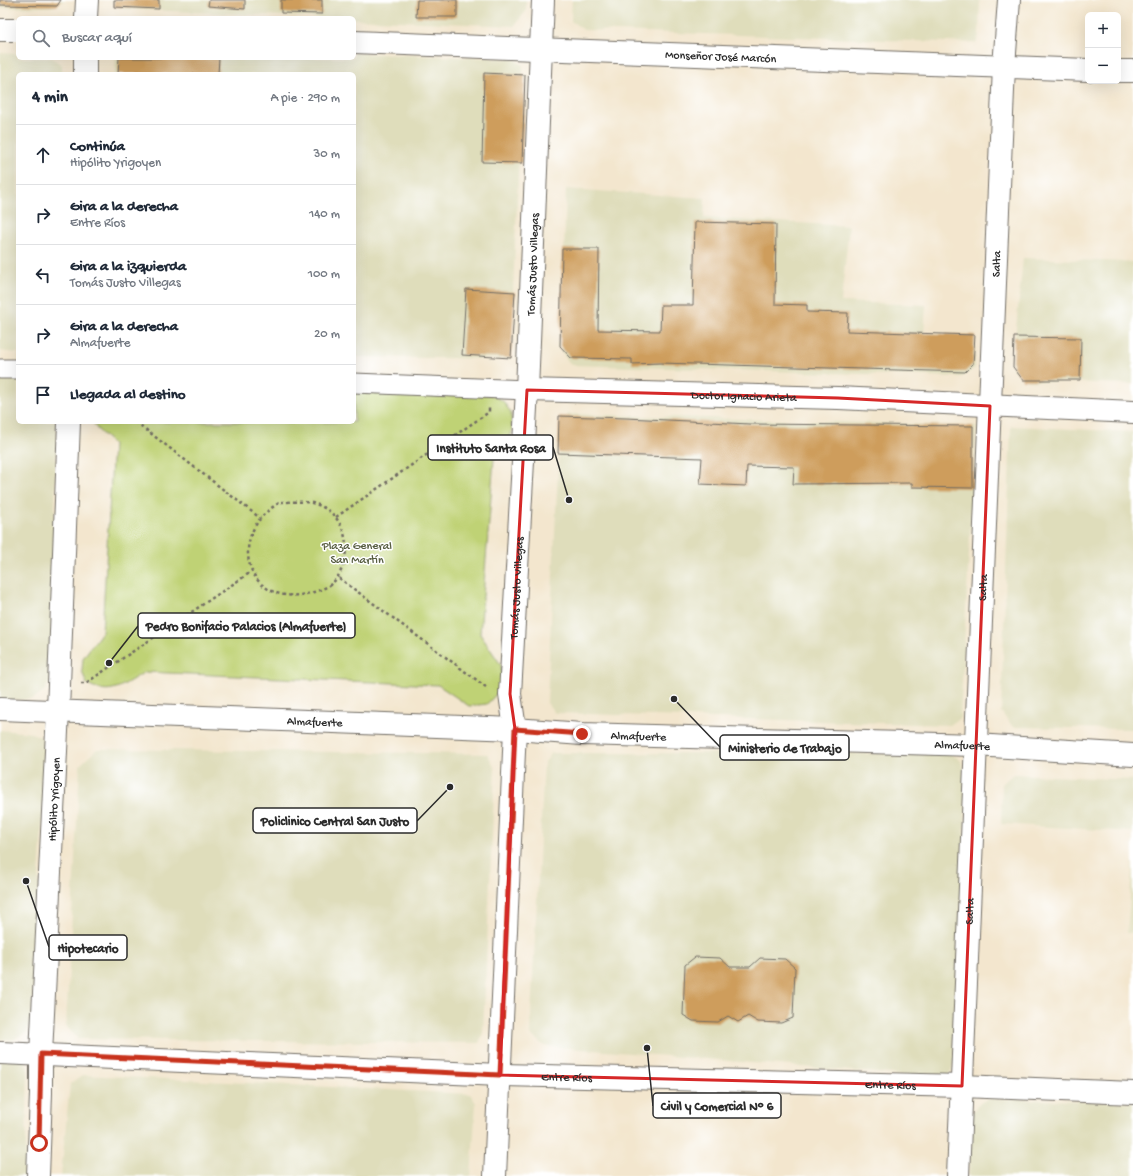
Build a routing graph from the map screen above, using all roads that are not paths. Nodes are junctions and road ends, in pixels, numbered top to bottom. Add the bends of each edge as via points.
1 (87, 0) edge
2 (543, 0) edge
3 (1009, 0) edge
4 (86, 16) edge
5 (0, 30) edge
6 (16, 30) edge
7 (356, 42) edge
8 (540, 49) junction
9 (85, 60) edge
10 (1004, 66) junction
11 (1085, 70) edge
12 (1121, 71) edge
13 (1133, 71) edge
14 (85, 72) edge
15 (0, 369) edge
16 (16, 369) edge
17 (356, 383) edge
18 (527, 390) junction
19 (990, 406) junction
20 (1133, 412) edge
21 (69, 424) edge
22 (0, 709) edge
23 (58, 711) junction
24 (515, 729) junction
25 (976, 745) junction
26 (1133, 755) edge
27 (0, 1053) edge
28 (41, 1054) junction
29 (500, 1075) junction
30 (962, 1086) junction
31 (1133, 1093) edge
32 (38, 1176) edge
33 (495, 1176) edge
34 (958, 1176) edge

1 - 4 street
2 - 8 street, Tomás Justo Villegas
3 - 10 street, Salta
5 - 6 street
7 - 8 street, Monseñor José Marcón
8 - 10 street, Monseñor José Marcón
8 - 18 street, Tomás Justo Villegas
9 - 14 street
10 - 11 street, Monseñor José Marcón
10 - 19 street, Salta
12 - 13 street
15 - 16 street
17 - 18 street, Doctor Ignacio Arieta
18 - 19 street, Doctor Ignacio Arieta via 838,398
18 - 24 street, Tomás Justo Villegas via 510,694
19 - 20 street, Doctor Ignacio Arieta
19 - 25 street, Salta
21 - 23 street, Hipólito Yrigoyen
22 - 23 street, Almafuerte
23 - 24 street, Almafuerte
23 - 28 street, Hipólito Yrigoyen
24 - 25 street, Almafuerte via 582,734
24 - 29 street, Tomás Justo Villegas
25 - 26 street, Almafuerte
25 - 30 street, Salta
27 - 28 street, Entre Ríos
28 - 29 street, Entre Ríos
28 - 32 street, Hipólito Yrigoyen
29 - 30 street, Entre Ríos
29 - 33 street, Tomás Justo Villegas
30 - 31 street, Entre Ríos
30 - 34 street, Salta

